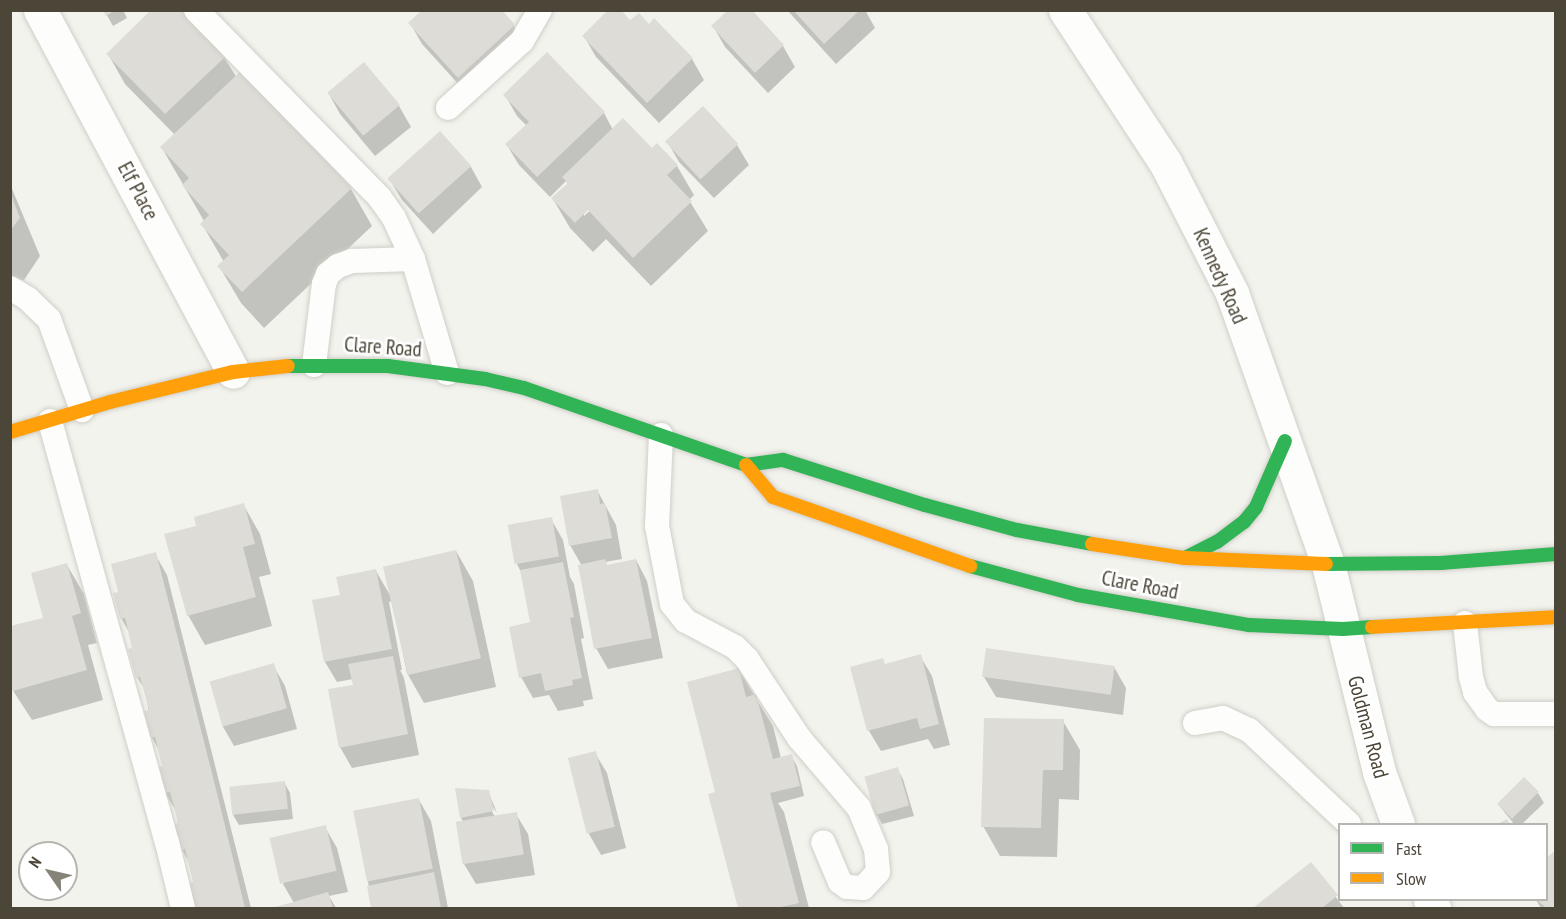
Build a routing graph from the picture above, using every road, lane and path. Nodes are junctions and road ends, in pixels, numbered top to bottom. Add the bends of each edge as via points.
1 (40, 10) edge
2 (196, 10) edge
3 (540, 10) edge
4 (1065, 10) edge
5 (448, 108) dead end
6 (413, 259) junction
7 (10, 288) edge
8 (314, 364) junction
9 (233, 372) junction
10 (447, 373) junction
11 (82, 410) junction
12 (50, 421) junction
13 (10, 432) edge
14 (661, 435) junction
15 (1285, 441) junction
16 (746, 465) junction
17 (1556, 554) edge
18 (1185, 558) junction
19 (1328, 564) junction
20 (1556, 617) edge
21 (1465, 623) junction
22 (1343, 629) junction
23 (1556, 714) edge
24 (1195, 723) dead end
25 (1347, 823) edge
26 (1397, 823) edge
27 (823, 842) dead end
28 (183, 909) edge

1 - 9 street, Elf Place
2 - 6 lane via 380,198
3 - 5 lane via 522,41
4 - 15 street, Kennedy Road via 1166,162 1232,292
6 - 8 lane via 352,261 328,274
6 - 10 lane
7 - 11 lane via 49,319
8 - 9 street, Clare Road
8 - 10 street, Clare Road via 388,366
9 - 11 street, Clare Road
10 - 14 street, Clare Road via 524,388
11 - 12 street, Clare Road
12 - 13 street, Clare Road
12 - 28 lane via 168,842
14 - 16 street, Clare Road
14 - 27 lane via 657,526 672,604 686,621 735,647 747,659 799,738 859,808 876,849 878,872 863,888 847,888 840,882
15 - 18 street via 1256,507 1244,522 1217,542
15 - 19 street, Kennedy Road
16 - 18 street, Clare Road via 783,459 1017,530
16 - 22 street, Clare Road via 773,497 996,575 1078,595 1249,625
17 - 19 street, Clare Road via 1441,563
18 - 19 street, Clare Road
19 - 22 street, Goldman Road
20 - 21 street, Clare Road
21 - 22 street, Clare Road
21 - 23 lane via 1471,677 1475,692 1487,709 1494,714
22 - 26 street, Goldman Road via 1379,772
24 - 25 lane via 1223,718 1249,730

